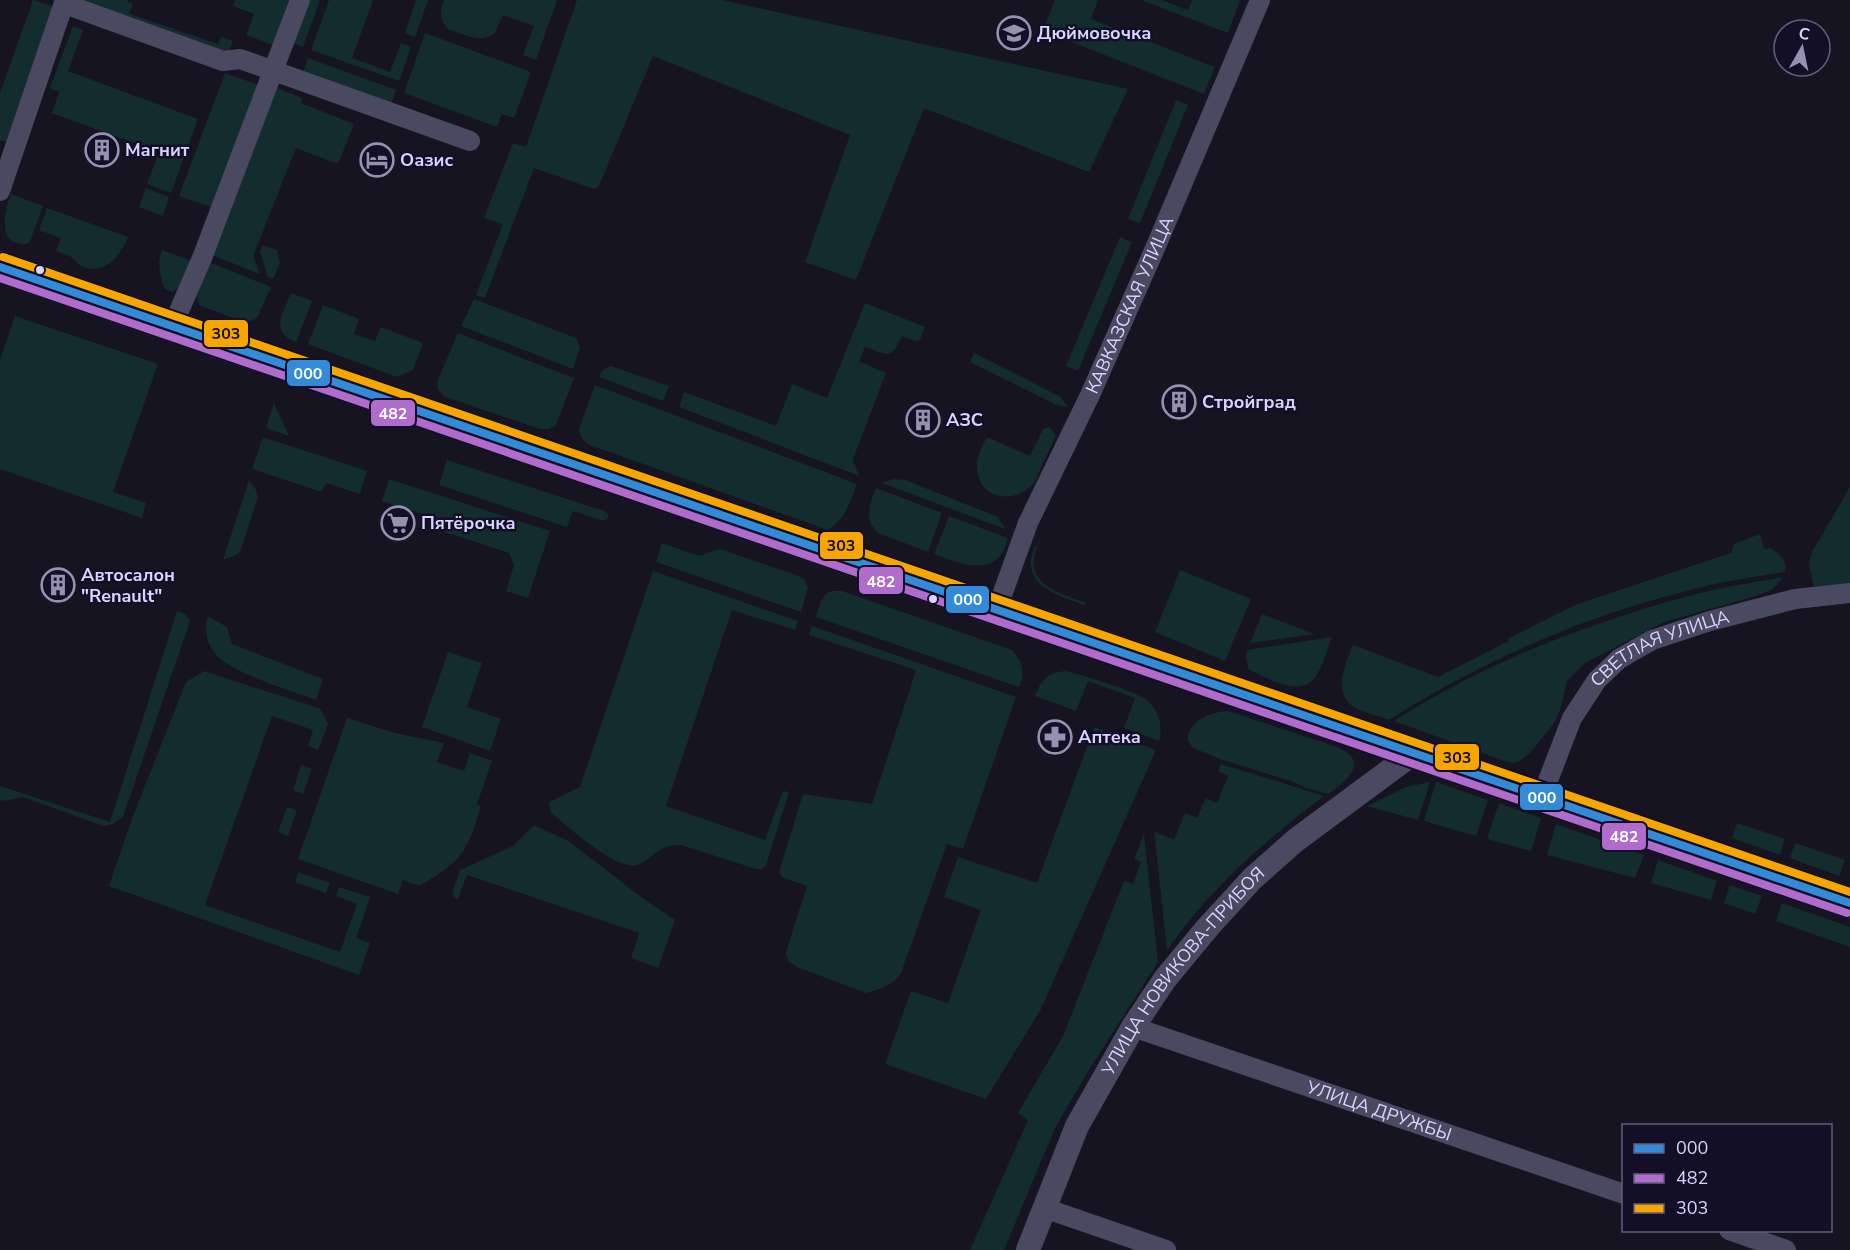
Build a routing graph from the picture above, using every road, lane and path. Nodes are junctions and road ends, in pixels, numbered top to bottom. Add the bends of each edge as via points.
1 (300, 0) edge
2 (1260, 0) edge
3 (65, 2) edge
4 (273, 71) junction
5 (470, 141) dead end
6 (0, 191) edge
7 (0, 267) edge
8 (172, 327) junction
9 (1850, 593) edge
10 (996, 609) junction
11 (1415, 752) junction
12 (1542, 796) junction
13 (1850, 903) edge
14 (1133, 1027) junction
15 (1622, 1194) edge
16 (1044, 1208) junction
17 (1735, 1232) edge
18 (1028, 1250) edge
19 (1166, 1250) edge
20 (1786, 1250) edge

1 - 4 street
2 - 10 street, КАВКАЗСКАЯ УЛИЦА via 1147,268 1028,523
3 - 4 street via 223,61 240,59
3 - 6 street
4 - 5 street
4 - 8 street
7 - 8 main road
8 - 10 main road
9 - 12 street, СВЕТЛАЯ УЛИЦА via 1795,599 1710,621 1652,640 1619,659 1597,680 1572,718
10 - 11 main road
11 - 12 main road
11 - 14 street, УЛИЦА НОВИКОВА-ПРИБОЯ via 1296,840 1252,879 1165,979
12 - 13 main road
14 - 15 street, УЛИЦА ДРУЖБЫ
14 - 16 street, УЛИЦА НОВИКОВА-ПРИБОЯ via 1077,1126
16 - 18 street, УЛИЦА НОВИКОВА-ПРИБОЯ
16 - 19 street
17 - 20 street

